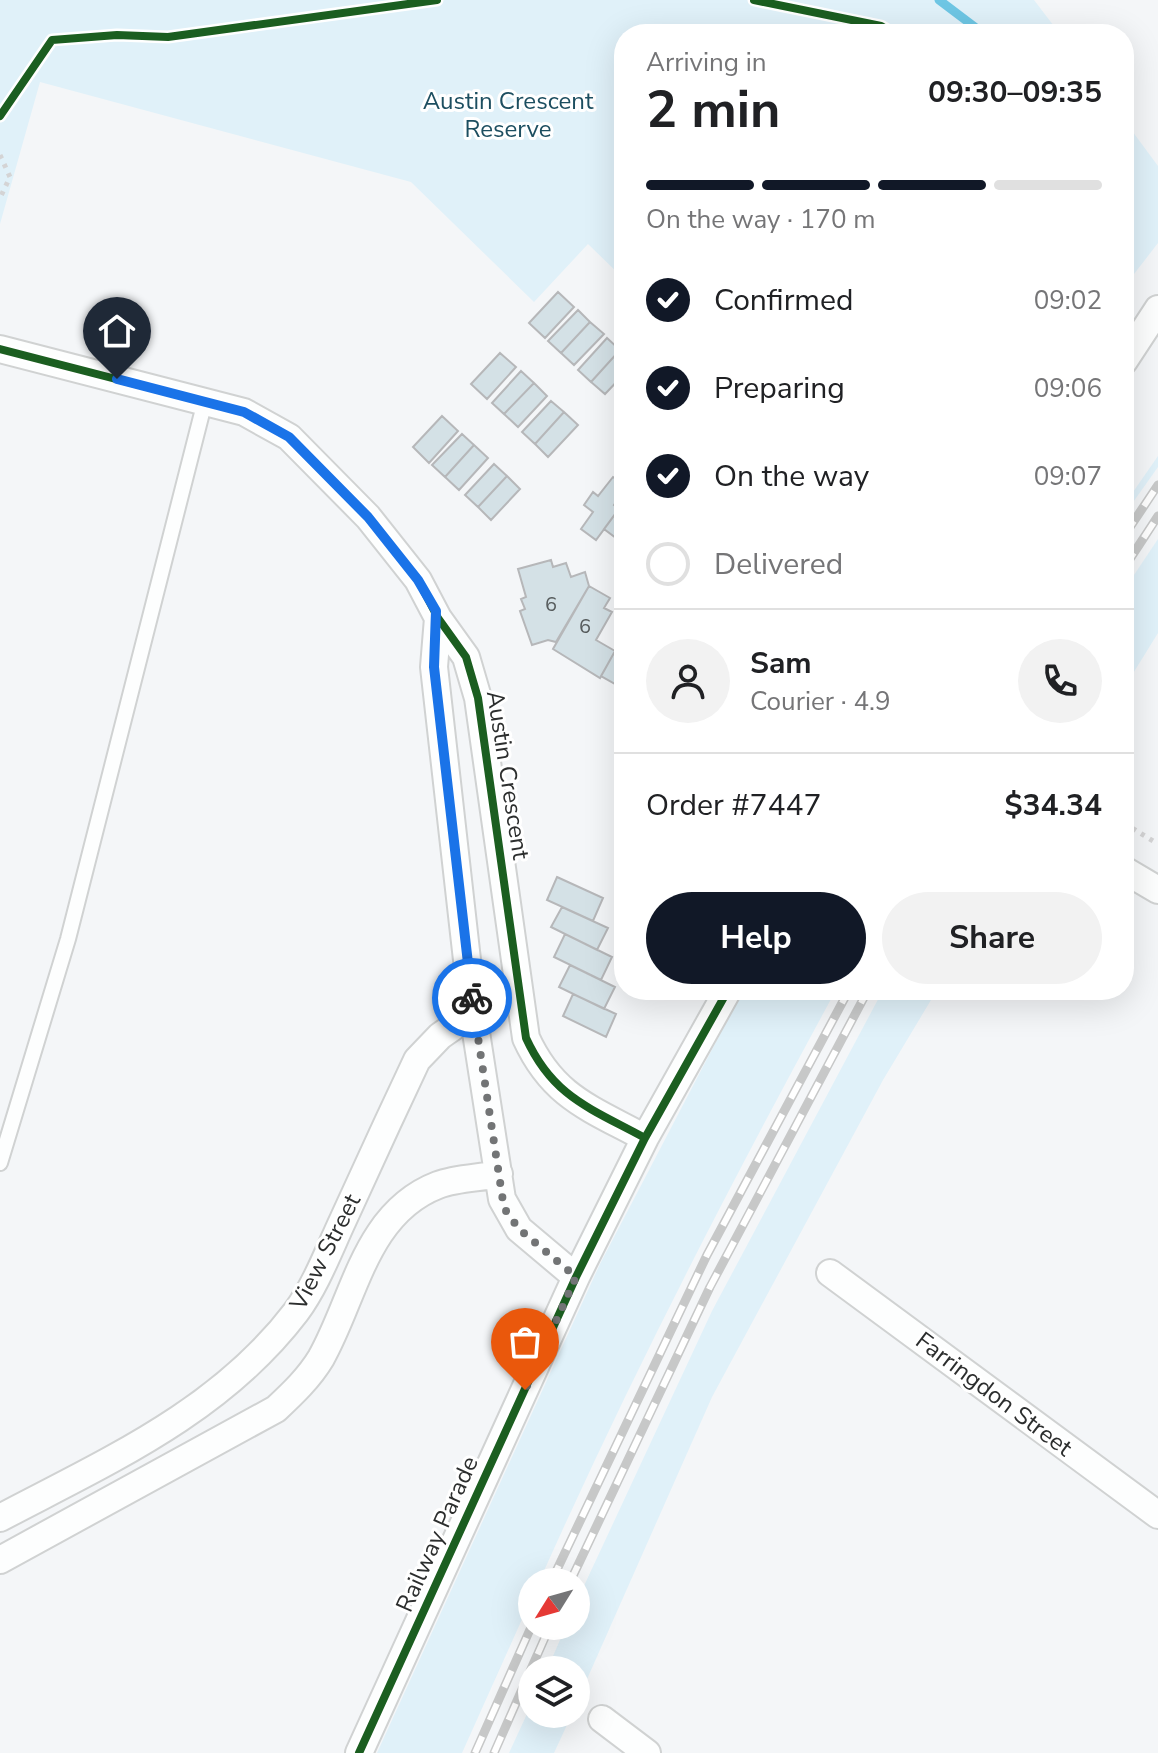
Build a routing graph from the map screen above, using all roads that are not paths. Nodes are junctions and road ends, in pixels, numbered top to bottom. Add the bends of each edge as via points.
1 (1158, 309) edge
2 (1134, 346) edge
3 (0, 349) edge
4 (205, 401) junction
5 (438, 618) junction
6 (1134, 876) edge
7 (1158, 890) edge
8 (722, 1000) edge
9 (473, 1013) junction
10 (645, 1138) junction
11 (0, 1163) edge
12 (499, 1174) junction
13 (830, 1273) dead end
14 (576, 1277) junction
15 (1158, 1515) edge
16 (0, 1518) edge
17 (0, 1560) edge
18 (602, 1719) dead end
19 (359, 1753) edge
20 (647, 1753) edge

1 - 2 street
3 - 4 street, Austin Crescent
4 - 5 street, Austin Crescent via 269,423 311,457 403,561
4 - 11 lane via 68,939
5 - 9 street via 434,667
5 - 10 street, Austin Crescent via 466,657 478,698 526,1038 538,1065 565,1093
6 - 7 street
8 - 10 street, Railway Parade
9 - 12 street
9 - 16 street, View Street via 417,1060 321,1267 298,1309 256,1360 160,1433
10 - 14 street, Railway Parade
12 - 14 street via 510,1218
12 - 17 street, View Street via 440,1184 391,1216 320,1359 276,1409
13 - 15 street, Farringdon Street
14 - 19 street, Railway Parade
18 - 20 street

